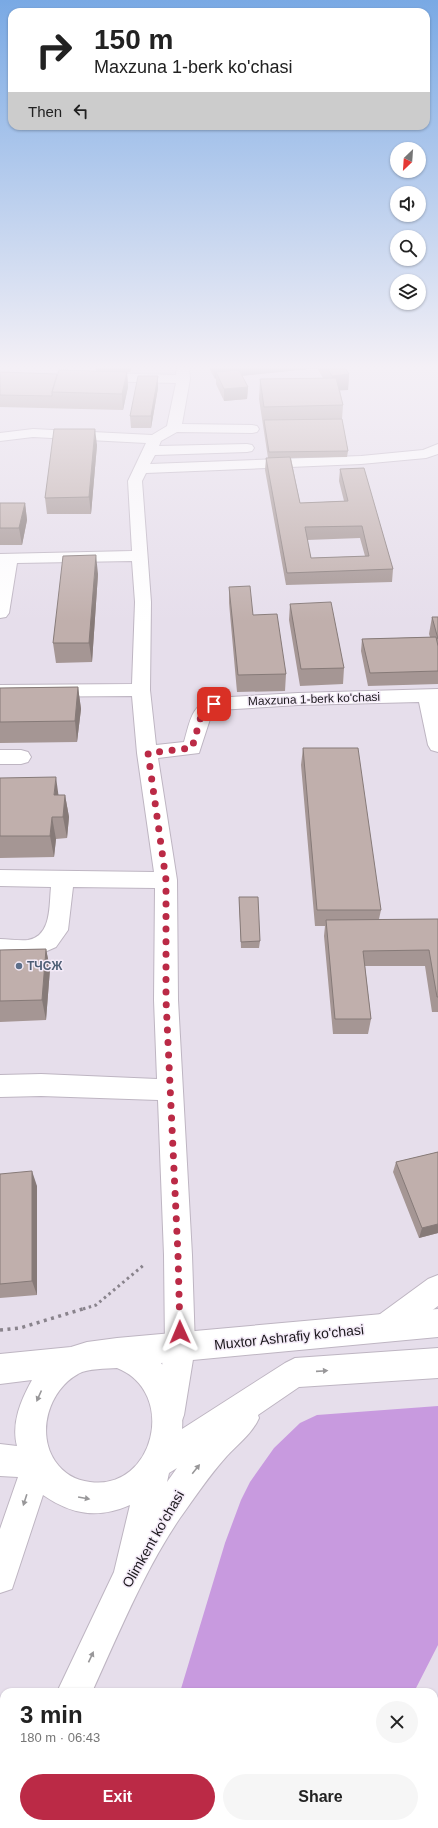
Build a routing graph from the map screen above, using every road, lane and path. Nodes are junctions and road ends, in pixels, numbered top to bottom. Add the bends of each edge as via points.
1 (149, 451) edge
2 (431, 451) edge
3 (141, 469) junction
4 (140, 556) junction
5 (5, 559) edge
6 (0, 613) edge
7 (141, 690) junction
8 (0, 691) edge
9 (433, 695) edge
10 (438, 745) edge
11 (148, 753) junction
12 (0, 757) edge
13 (21, 757) dead end
14 (0, 878) edge
15 (63, 879) junction
16 (166, 880) junction
17 (0, 948) edge
18 (0, 1086) edge
19 (170, 1090) junction
20 (145, 1264) dead end
21 (438, 1290) edge
22 (438, 1323) edge
23 (386, 1327) junction
24 (0, 1330) edge
25 (180, 1347) junction
26 (117, 1353) junction
27 (72, 1361) junction
28 (438, 1363) edge
29 (0, 1369) edge
30 (295, 1373) junction
31 (168, 1416) junction
32 (0, 1460) edge
33 (38, 1463) junction
34 (156, 1464) junction
35 (130, 1572) junction
36 (0, 1577) edge
37 (76, 1688) edge

1 - 3 street
2 - 3 street via 426,454 361,460
3 - 4 street via 135,481
4 - 5 street
4 - 7 street via 143,602
5 - 6 street
7 - 8 street
7 - 11 street
9 - 10 street
9 - 11 street, Maxzuna 1-berk ko'chasi via 214,704 202,713 192,748
11 - 16 street
12 - 13 street
14 - 15 street
15 - 16 street
15 - 17 street via 57,930 48,941 31,949
16 - 19 street via 166,1000
18 - 19 street
19 - 25 street
20 - 24 path via 96,1305 20,1328
21 - 23 street
22 - 23 street, Muxtor Ashrafiy ko'chasi
23 - 25 street, Muxtor Ashrafiy ko'chasi
25 - 26 street, Muxtor Ashrafiy ko'chasi
25 - 31 street
26 - 27 street
26 - 31 street via 138,1362 151,1373 163,1393
27 - 29 street
27 -> 33 street via 52,1375 39,1394 31,1417 31,1441
30 -> 28 street
30 - 34 street
35 -> 30 street, Olimkent ko'chasi via 164,1514 196,1469 234,1427
31 - 34 street via 166,1440
32 - 33 street
33 -> 34 street via 51,1482 71,1495 94,1500 118,1495 134,1486
33 -> 36 street
34 - 35 street
37 -> 35 street, Olimkent ko'chasi

